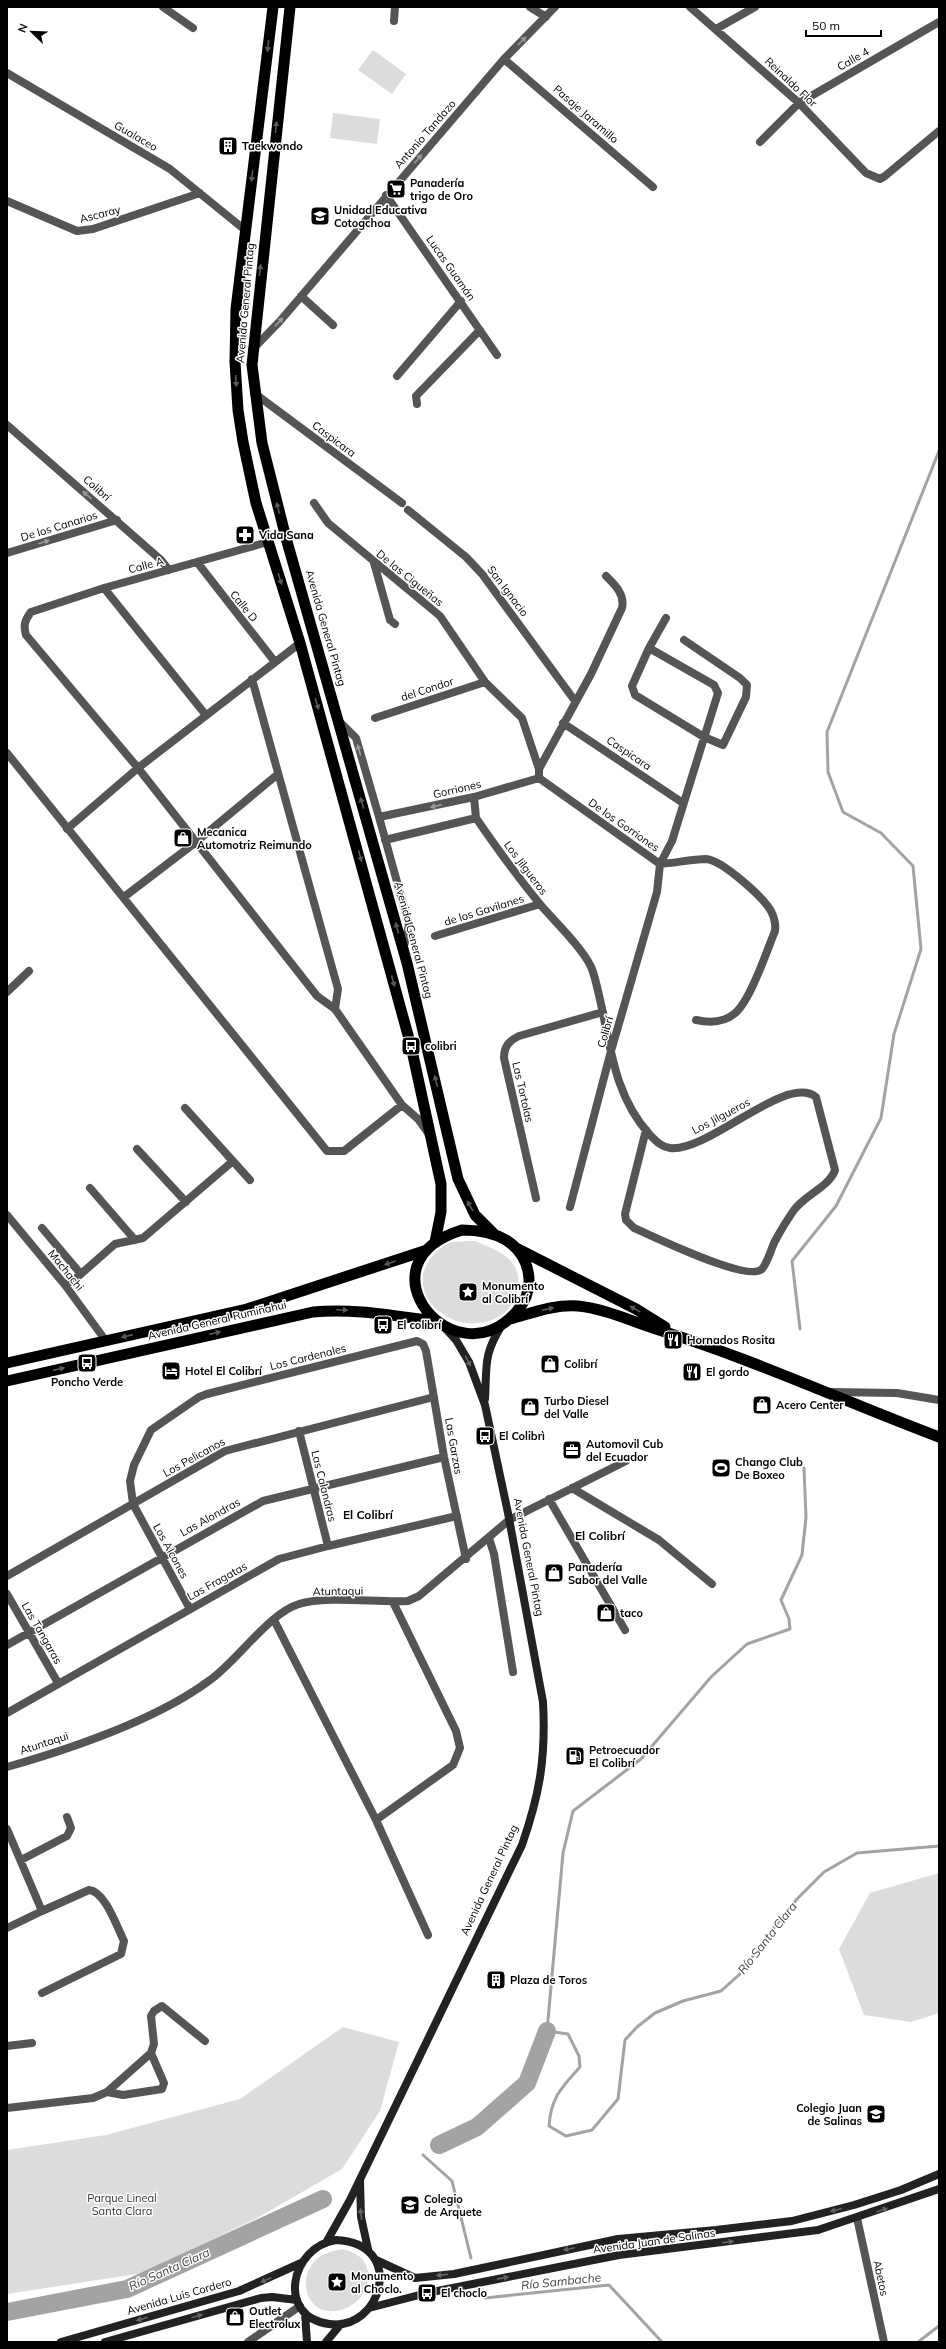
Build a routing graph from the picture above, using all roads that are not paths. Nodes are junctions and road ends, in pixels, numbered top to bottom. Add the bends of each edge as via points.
1 (163, 7) edge
2 (273, 7) edge
3 (290, 7) edge
4 (395, 7) edge
5 (530, 7) edge
6 (555, 7) edge
7 (690, 7) edge
8 (755, 7) edge
9 (546, 17) junction
10 (394, 21) dead end
11 (939, 22) edge
12 (192, 28) dead end
13 (716, 29) junction
14 (504, 59) junction
15 (7, 73) edge
16 (799, 103) junction
17 (939, 131) edge
18 (760, 142) dead end
19 (653, 187) dead end
20 (200, 193) junction
21 (386, 195) junction
22 (7, 201) edge
23 (245, 230) junction
24 (301, 296) junction
25 (461, 301) junction
26 (332, 325) dead end
27 (480, 330) junction
28 (252, 350) junction
29 (497, 355) dead end
30 (397, 376) dead end
31 (254, 393) junction
32 (417, 404) dead end
33 (7, 425) edge
34 (314, 503) dead end
35 (402, 503) dead end
36 (408, 510) dead end
37 (117, 520) junction
38 (268, 542) junction
39 (9, 551) edge
40 (197, 562) junction
41 (374, 563) junction
42 (169, 570) junction
43 (606, 576) dead end
44 (104, 588) junction
45 (666, 618) dead end
46 (395, 624) dead end
47 (684, 640) dead end
48 (300, 643) junction
49 (650, 648) junction
50 (275, 662) junction
51 (252, 679) junction
52 (485, 682) junction
53 (575, 701) junction
54 (205, 714) junction
55 (376, 718) dead end
56 (338, 720) junction
57 (563, 723) junction
58 (704, 737) junction
59 (7, 753) edge
60 (138, 768) junction
61 (539, 769) junction
62 (278, 774) junction
63 (539, 778) junction
64 (474, 797) junction
65 (683, 803) junction
66 (379, 817) junction
67 (476, 818) junction
68 (67, 829) junction
69 (385, 840) junction
70 (196, 842) junction
71 (660, 864) junction
72 (124, 897) junction
73 (540, 904) junction
74 (435, 936) dead end
75 (404, 950) junction
76 (29, 971) dead end
77 (7, 992) edge
78 (336, 1009) junction
79 (603, 1012) junction
80 (696, 1020) dead end
81 (611, 1051) junction
82 (402, 1105) junction
83 (185, 1108) dead end
84 (646, 1130) junction
85 (430, 1137) junction
86 (137, 1149) dead end
87 (233, 1161) junction
88 (250, 1180) dead end
89 (90, 1188) dead end
90 (536, 1198) dead end
91 (186, 1202) junction
92 (570, 1207) dead end
93 (7, 1215) edge
94 (42, 1228) dead end
95 (495, 1235) junction
96 (135, 1240) junction
97 (431, 1246) junction
98 (515, 1247) junction
99 (80, 1273) junction
100 (65, 1285) junction
101 (435, 1321) junction
102 (506, 1322) junction
103 (446, 1329) junction
104 (681, 1337) junction
105 (106, 1341) junction
106 (417, 1341) joint
107 (7, 1363) edge
108 (7, 1381) edge
109 (826, 1392) junction
110 (434, 1397) junction
111 (939, 1400) edge
112 (485, 1405) junction
113 (298, 1431) junction
114 (939, 1437) edge
115 (444, 1458) junction
116 (626, 1461) dead end
117 (314, 1488) junction
118 (572, 1488) junction
119 (549, 1499) junction
120 (133, 1504) junction
121 (457, 1516) junction
122 (509, 1520) junction
123 (489, 1538) junction
124 (328, 1546) junction
125 (161, 1557) junction
126 (466, 1559) junction
127 (7, 1576) edge
128 (712, 1584) dead end
129 (7, 1594) edge
130 (393, 1602) junction
131 (190, 1609) junction
132 (274, 1620) junction
133 (625, 1630) dead end
134 (29, 1633) junction
135 (7, 1645) edge
136 (513, 1672) dead end
137 (58, 1683) junction
138 (7, 1713) edge
139 (7, 1766) edge
140 (67, 1817) dead end
141 (376, 1820) junction
142 (7, 1829) edge
143 (21, 1860) junction
144 (42, 1911) junction
145 (7, 1928) edge
146 (428, 1935) dead end
147 (42, 1993) dead end
148 (205, 2041) dead end
149 (32, 2043) dead end
150 (7, 2046) edge
151 (151, 2053) junction
152 (107, 2092) junction
153 (7, 2108) edge
154 (360, 2178) junction
155 (938, 2178) edge
156 (939, 2189) edge
157 (857, 2218) junction
158 (327, 2241) junction
159 (368, 2249) junction
160 (376, 2260) junction
161 (301, 2263) junction
162 (298, 2303) junction
163 (369, 2308) junction
164 (306, 2314) junction
165 (341, 2324) junction
166 (61, 2342) edge
167 (106, 2342) edge
168 (248, 2342) edge
169 (307, 2342) edge
170 (326, 2342) edge
171 (884, 2342) edge

1 - 12 street
2 -> 23 highway, Avenida General Pintag
28 -> 3 highway, Avenida General Pintag
4 - 10 street
5 - 9 street
6 - 9 street, Antonio Tandazo
7 - 13 street, Reinaldo Flor
8 - 13 street
14 -> 9 street, Antonio Tandazo
11 - 16 street, Calle 4
13 - 16 street, Reinaldo Flor
14 - 19 street, Pasaje Jaramillo
21 -> 14 street, Antonio Tandazo
15 - 20 street, Gualaceo via 170,169
16 - 17 street, Reinaldo Flor via 866,173 880,179
16 - 18 street, Calle 4
20 - 22 street, Ascaray via 93,229 77,231
20 - 23 street, Gualaceo
21 - 24 street, Antonio Tandazo
21 - 25 street, Lucas Guamán
23 -> 38 highway, Avenida General Pintag via 236,309 236,380 243,442
24 - 26 street
28 -> 24 street, Antonio Tandazo
25 - 27 street, Lucas Guamán
25 - 30 street
27 - 29 street, Lucas Guamán
27 - 32 street via 416,396
28 - 31 highway, Avenida General Pintag
31 - 35 street, Caspicara
56 -> 31 highway, Avenida General Pintag via 269,475
37 -> 33 street, Colibrí
34 - 41 street, De las Cigueñas via 328,523
36 - 53 street, San Ignacio via 466,557 482,574
39 -> 37 street, De los Canarios
37 - 42 street, Colibrí
38 - 40 street, Calle A
38 -> 48 highway, Avenida General Pintag
40 - 42 street, Calle A
40 - 50 street, Calle D
41 - 46 street via 390,620
41 - 52 street, De las Cigueñas via 440,616
42 - 44 street, Calle A
43 - 53 street via 619,590 622,608 591,674
44 - 54 street
44 - 60 street, Calle A via 31,612 24,625 26,635
45 - 49 street
47 - 58 street via 747,685 746,696 723,745
48 - 50 street
48 -> 85 highway, Avenida General Pintag via 411,1046
49 - 58 street via 716,686 718,693
49 - 58 street via 632,686 635,695
50 - 51 street
51 - 54 street
51 - 62 street
52 - 55 street, del Condor
52 - 61 street, De las Cigueñas via 522,718
53 - 57 street
54 - 60 street
66 -> 56 street via 356,738
75 -> 56 highway, Avenida General Pintag
57 - 61 street
57 - 65 street, Caspicara
58 - 65 street
59 - 68 street
60 - 68 street
60 - 70 street
61 - 63 street, De las Cigueñas
62 - 70 street
62 - 78 street via 338,989
63 - 64 street, Gorriones
63 - 71 street, De los Gorriones
64 -> 66 street, Gorriones
64 - 67 street
65 - 71 street via 672,841
66 - 69 street
67 - 69 street
67 - 73 street, Los Jilgueros
68 - 72 street
69 - 75 street via 409,925
70 - 72 street
70 - 78 street via 318,996
71 - 80 street, De los Gorriones via 707,859 716,862 732,872 770,910 776,925 761,967 735,1013 723,1020 709,1023
71 - 81 street, Colibrí via 658,892
72 - 82 street via 327,1151 344,1151
73 - 74 street, de los Gavilanes
73 - 79 street, Los Jilgueros via 593,970
95 -> 75 highway, Avenida General Pintag via 472,1210 458,1179
76 - 77 street
78 - 82 street
79 - 81 street, Los Jilgueros
79 - 90 street, Las Tortolas via 519,1036 511,1040 504,1050
81 - 84 street, Los Jilgueros via 619,1084 629,1106
81 - 92 street, Colibrí
82 - 85 street via 418,1119
83 - 87 street
84 - 84 street, Los Jilgueros via 626,1214 628,1223 634,1228 733,1270 756,1272 763,1268 775,1241 796,1208 804,1198 818,1190 834,1175 834,1164 816,1097 809,1093 797,1092 776,1099 696,1143 680,1147 670,1148 659,1144
85 - 97 highway, Avenida General Pintag via 441,1194 441,1212
86 - 91 street
87 - 88 street
87 - 91 street
89 - 96 street
91 - 96 street via 143,1238
93 - 100 street, Machachi
94 - 99 street
95 - 97 highway via 479,1230 462,1230 446,1235
95 - 98 highway
96 - 99 street via 114,1244
97 - 101 highway via 418,1265 415,1288 423,1307
97 -> 105 highway, Avenida General Rumiñahui via 279,1300
98 - 102 highway via 527,1265 530,1277 524,1300
104 -> 98 highway via 636,1309
99 - 100 street
100 - 105 street, Machachi
101 - 103 highway
108 -> 101 highway, Avenida General Rumiñahui via 313,1312 351,1310
102 - 103 highway via 476,1332
102 -> 104 highway via 558,1307 577,1306 605,1312
102 - 112 main road, Avenida General Pintag via 491,1342 487,1354
103 -> 112 main road, Avenida General Pintag via 469,1362
104 - 109 highway
105 - 107 highway, Avenida General Rumiñahui
106 - 110 street, Las Garzas via 425,1348
106 - 120 street, Los Cardenales via 199,1397 148,1433 131,1473
109 - 111 street via 897,1393
109 - 114 highway
110 - 113 street, Los Pelicanos
110 - 115 street, Las Garzas
112 - 122 main road, Avenida General Pintag
113 - 117 street, Las Calandras
113 - 120 street, Los Pelicanos via 225,1451
115 - 117 street, Las Alondras
115 - 121 street, Las Garzas
116 - 118 street, Atuntaqui
117 - 124 street, Las Calandras
117 - 125 street, Las Alondras via 263,1501
118 - 119 street, Atuntaqui
118 - 128 street via 658,1540
119 - 122 street, Atuntaqui
119 - 133 street
120 - 125 street, Los Alcones
120 - 127 street, Los Pelicanos
121 - 124 street, Las Fragatas
121 - 126 street, Las Garzas
122 - 123 street, Atuntaqui
122 - 154 main road, Avenida General Pintag via 543,1702 545,1732 540,1784 522,1845
123 - 126 street, Atuntaqui
123 - 136 street via 494,1554
124 - 131 street, Las Fragatas via 279,1559
125 - 131 street, Los Alcones
125 - 134 street, Las Alondras
126 - 130 street, Atuntaqui via 419,1596 408,1601
129 - 134 street, Las Tangaras
130 - 132 street, Atuntaqui via 312,1601 292,1607
130 - 141 street via 456,1731 460,1748 453,1765
131 - 137 street, Las Fragatas
132 - 139 street, Atuntaqui via 228,1666 184,1699 108,1732
132 - 141 street
134 - 135 street, Las Alondras
134 - 137 street, Las Tangaras
137 - 138 street, Las Fragatas
140 - 143 street via 71,1828 67,1836
141 - 146 street
142 - 143 street
143 - 144 street
144 - 145 street
144 - 147 street via 89,1890 94,1891 102,1897 124,1941 120,1954
148 - 151 street via 162,2006 151,2016 154,2044
149 - 150 street
151 - 152 street
151 - 152 street via 164,2083 162,2089 123,2095
152 - 153 street via 93,2098
154 - 158 main road, Avenida General Pintag
159 -> 154 main road, Avenida General Pintag via 361,2217
155 -> 160 main road, Avenida Juan de Salinas via 854,2206 792,2220 618,2239 454,2274 415,2278
157 -> 156 main road, Avenida Juan de Salinas
163 -> 157 main road, Avenida Juan de Salinas via 427,2293 619,2255 818,2230
157 - 171 street, Abetos
158 - 159 main road via 347,2240
158 - 161 main road via 316,2247
159 - 160 main road
160 - 163 main road via 380,2278
161 - 162 main road via 296,2275 295,2288
161 -> 166 main road, Avenida Luis Cordero via 239,2290
162 - 164 main road
167 -> 162 main road via 261,2298 272,2297
162 - 168 street
163 - 165 main road via 352,2321
164 - 165 main road via 320,2323
164 - 169 main road
165 - 170 main road

